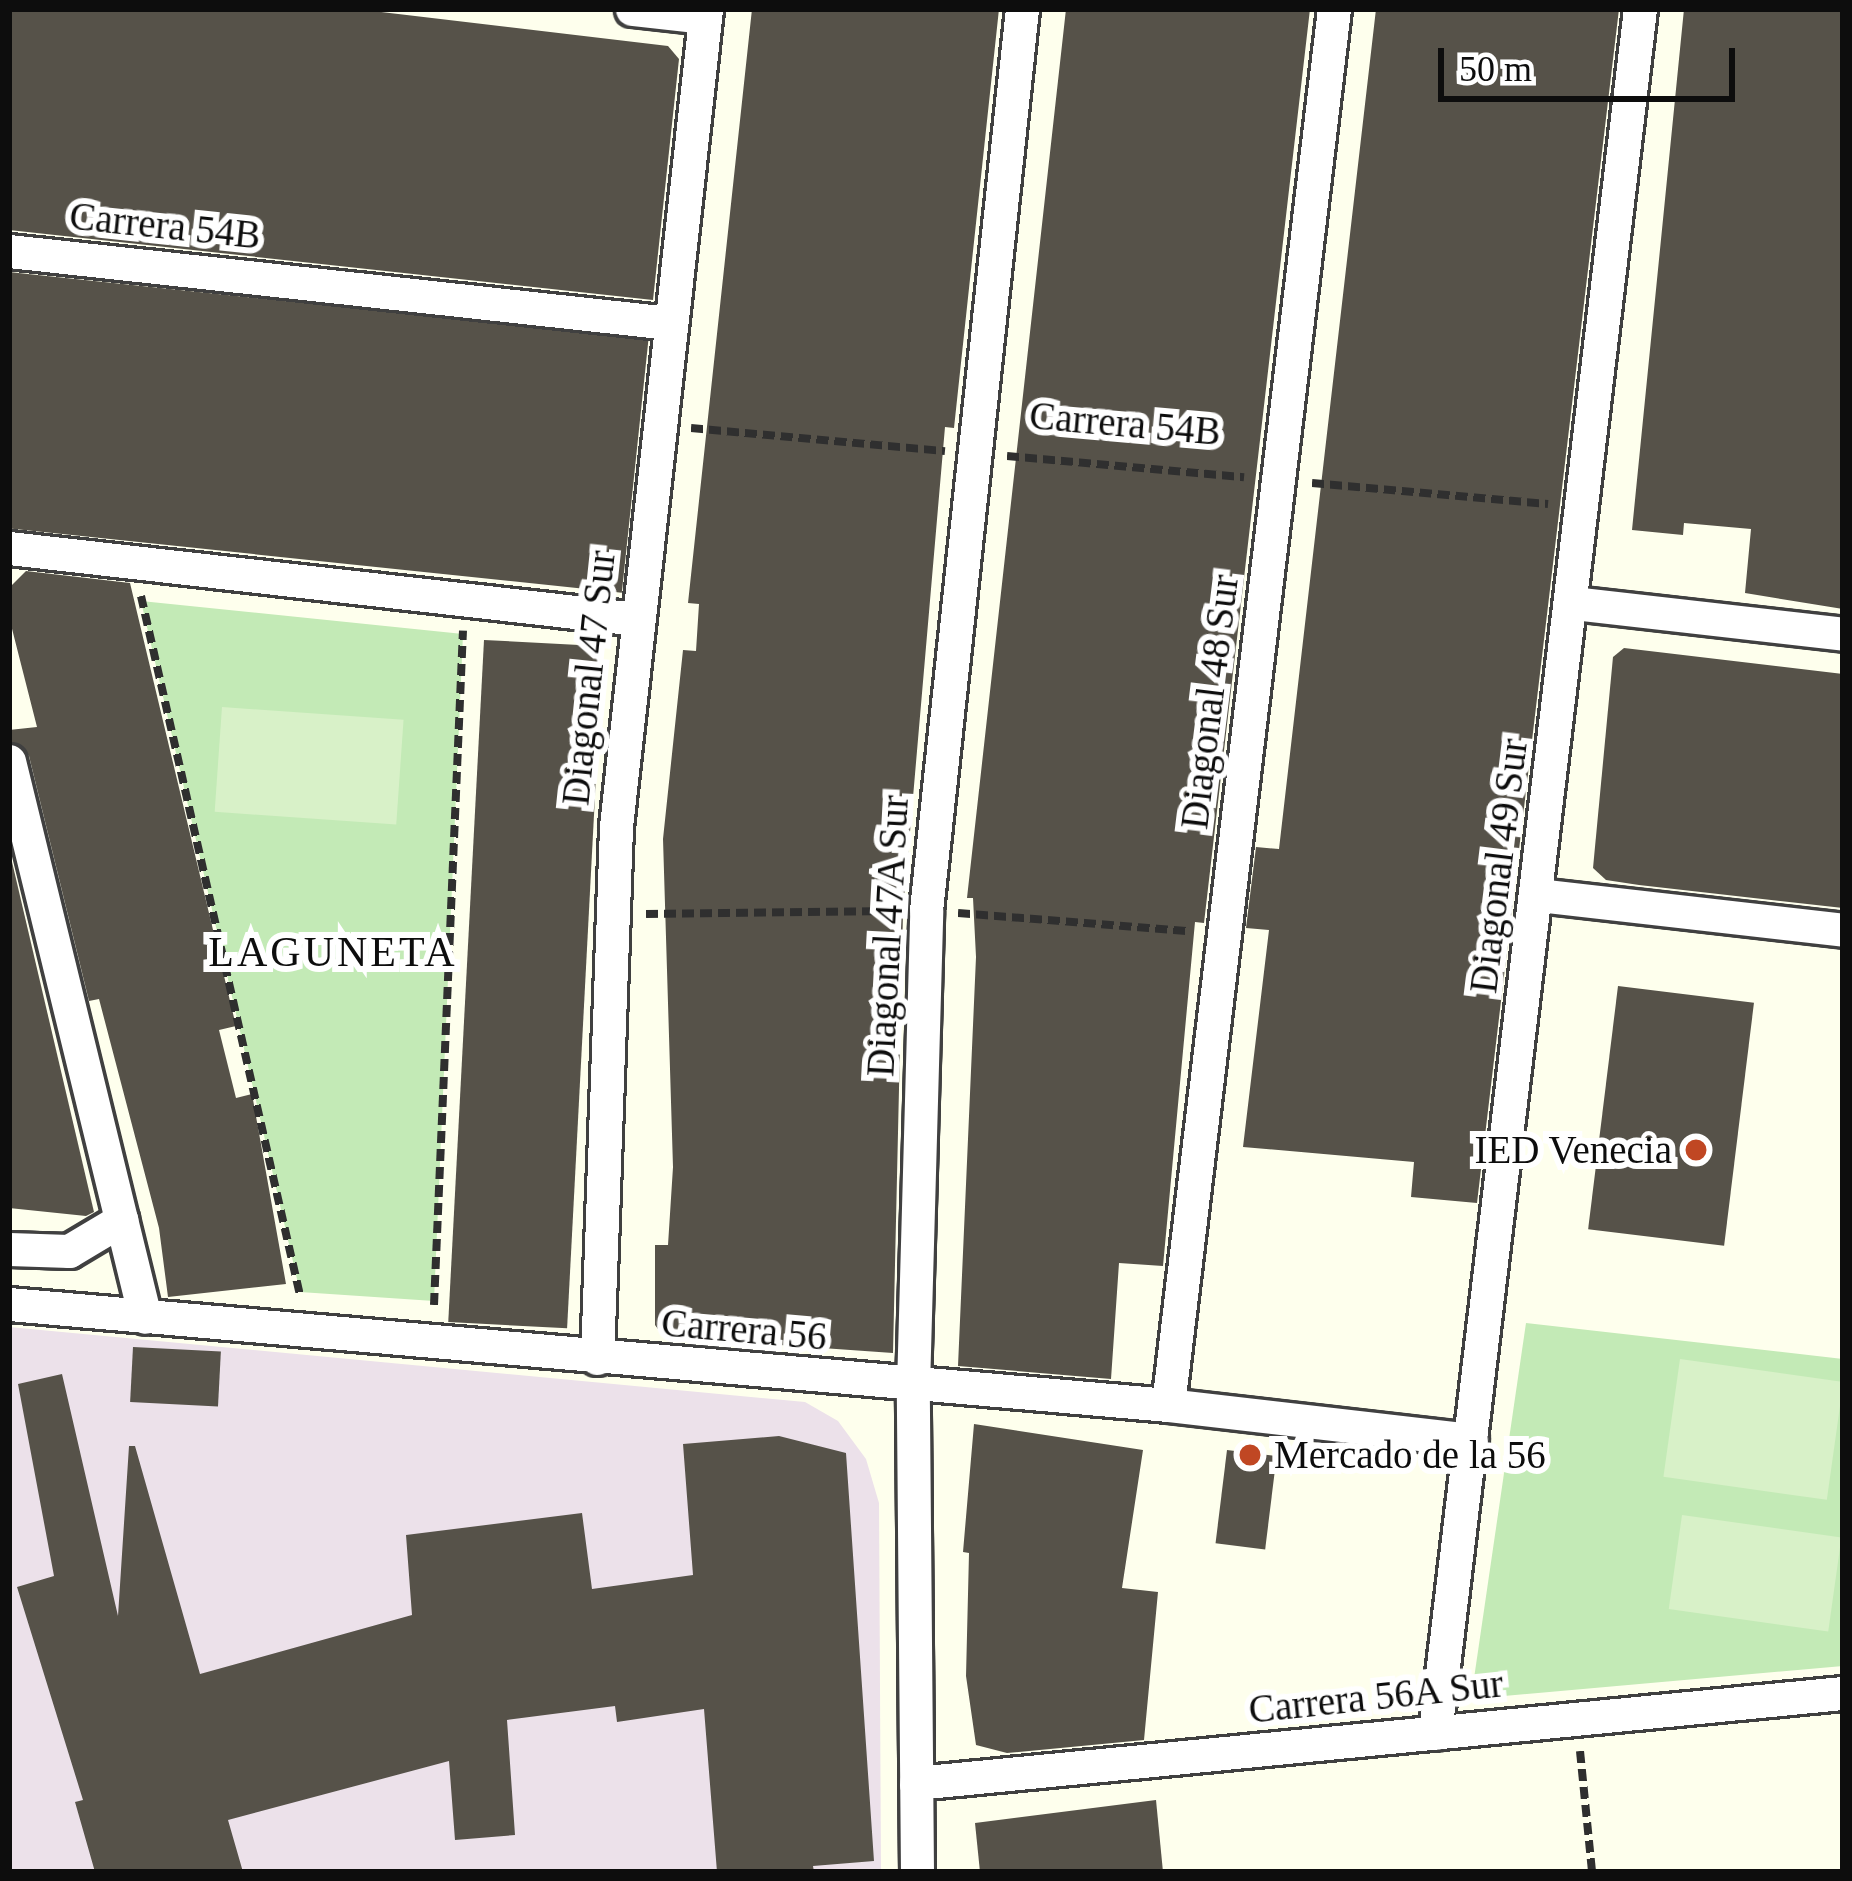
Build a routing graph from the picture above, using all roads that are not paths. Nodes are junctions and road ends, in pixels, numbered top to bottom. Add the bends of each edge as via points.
1 (632, 9) edge
2 (1022, 9) edge
3 (1334, 9) edge
4 (1640, 9) edge
5 (705, 13) edge
6 (9, 251) edge
7 (670, 323) junction
8 (9, 548) edge
9 (1573, 602) junction
10 (637, 620) junction
11 (1843, 634) edge
12 (9, 761) edge
13 (1538, 895) junction
14 (1843, 930) edge
15 (121, 1220) junction
16 (9, 1249) edge
17 (9, 1304) edge
18 (145, 1317) junction
19 (597, 1358) junction
20 (913, 1387) junction
21 (1168, 1405) junction
22 (1471, 1440) junction
23 (1843, 1693) edge
24 (1435, 1733) junction
25 (916, 1783) junction
26 (917, 1872) edge

1 - 5 street
2 - 20 street, Diagonal 47A Sur via 926,910
3 - 21 street, Diagonal 48 Sur
4 - 9 street, Diagonal 49 Sur
5 - 7 street, Diagonal 47 Sur
6 - 7 street, Carrera 54B
7 - 10 street, Diagonal 47 Sur
8 - 10 street via 142,557
9 - 11 street
9 - 13 street, Diagonal 49 Sur
10 - 19 street, Diagonal 47 Sur via 609,915
12 - 15 street
13 - 14 street
13 - 22 street, Diagonal 49 Sur
15 - 16 street via 69,1251
15 - 18 street
17 - 18 street, Carrera 56
18 - 19 street, Carrera 56
19 - 20 street, Carrera 56
20 - 21 street, Carrera 56
20 - 25 street, Diagonal 47A Sur
21 - 22 street, Carrera 56
22 - 24 street, Diagonal 49 Sur
23 - 24 street, Carrera 56A Sur
24 - 25 street, Carrera 56A Sur
25 - 26 street, Diagonal 47A Sur

